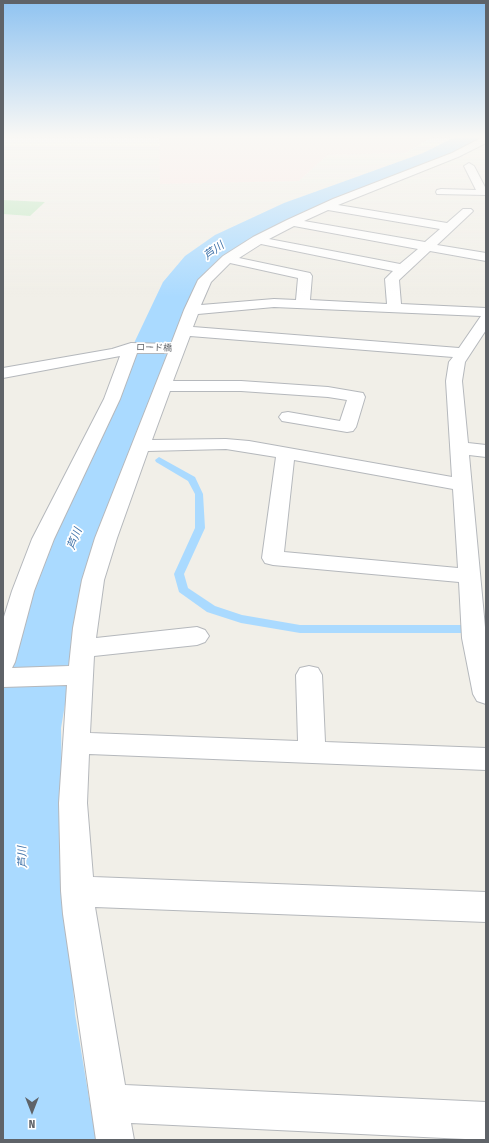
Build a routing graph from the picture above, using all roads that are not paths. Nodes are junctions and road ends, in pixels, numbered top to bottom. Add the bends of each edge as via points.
1 (367, 190) edge
2 (482, 190) edge
3 (441, 192) dead end
4 (326, 206) junction
5 (467, 211) dead end
6 (291, 222) junction
7 (450, 227) junction
8 (257, 240) junction
9 (428, 247) junction
10 (486, 258) edge
11 (227, 259) junction
12 (404, 269) junction
13 (303, 304) junction
14 (394, 308) junction
15 (191, 310) junction
16 (486, 312) edge
17 (486, 319) edge
18 (184, 331) junction
19 (131, 348) junction
20 (177, 349) junction
21 (463, 353) junction
22 (3, 373) edge
23 (163, 386) junction
24 (288, 417) dead end
25 (141, 446) junction
26 (459, 448) junction
27 (486, 451) edge
28 (286, 453) junction
29 (462, 485) junction
30 (469, 576) junction
31 (10, 610) edge
32 (197, 636) dead end
33 (81, 661) junction
34 (3, 662) edge
35 (309, 675) dead end
36 (3, 678) edge
37 (486, 694) edge
38 (76, 743) junction
39 (312, 752) junction
40 (486, 759) edge
41 (77, 891) junction
42 (486, 907) edge
43 (109, 1103) junction
44 (486, 1121) edge
45 (115, 1140) edge

1 - 4 street
2 - 3 street via 483,193
4 - 6 street
4 - 7 street
5 - 7 street
6 - 8 street
6 - 9 street
7 - 9 street
8 - 11 street
8 - 12 street
9 - 10 street
9 - 12 street
11 - 13 street via 305,276
11 - 15 street via 205,280
12 - 14 street via 392,279
13 - 14 street
13 - 15 street via 274,302
14 - 16 street
15 - 18 street
17 - 21 street
18 - 20 street
18 - 21 street
19 - 20 street, ロード橋
19 - 22 street, ロード橋
19 - 31 street via 112,399 43,539 23,591
20 - 23 street
21 - 26 street via 457,362 454,381
23 - 24 street via 241,386 328,392 357,397 347,427
23 - 25 street
25 - 28 street via 226,444
25 - 33 street via 106,538 94,580
26 - 27 street
26 - 29 street
28 - 29 street
28 - 30 street via 273,558
29 - 30 street
30 - 37 street via 473,628
31 - 34 street
32 - 33 street
33 - 36 street
33 - 38 street
35 - 39 street
38 - 39 street
38 - 41 street via 73,803
39 - 40 street
41 - 42 street
41 - 43 street
43 - 44 street
43 - 45 street

